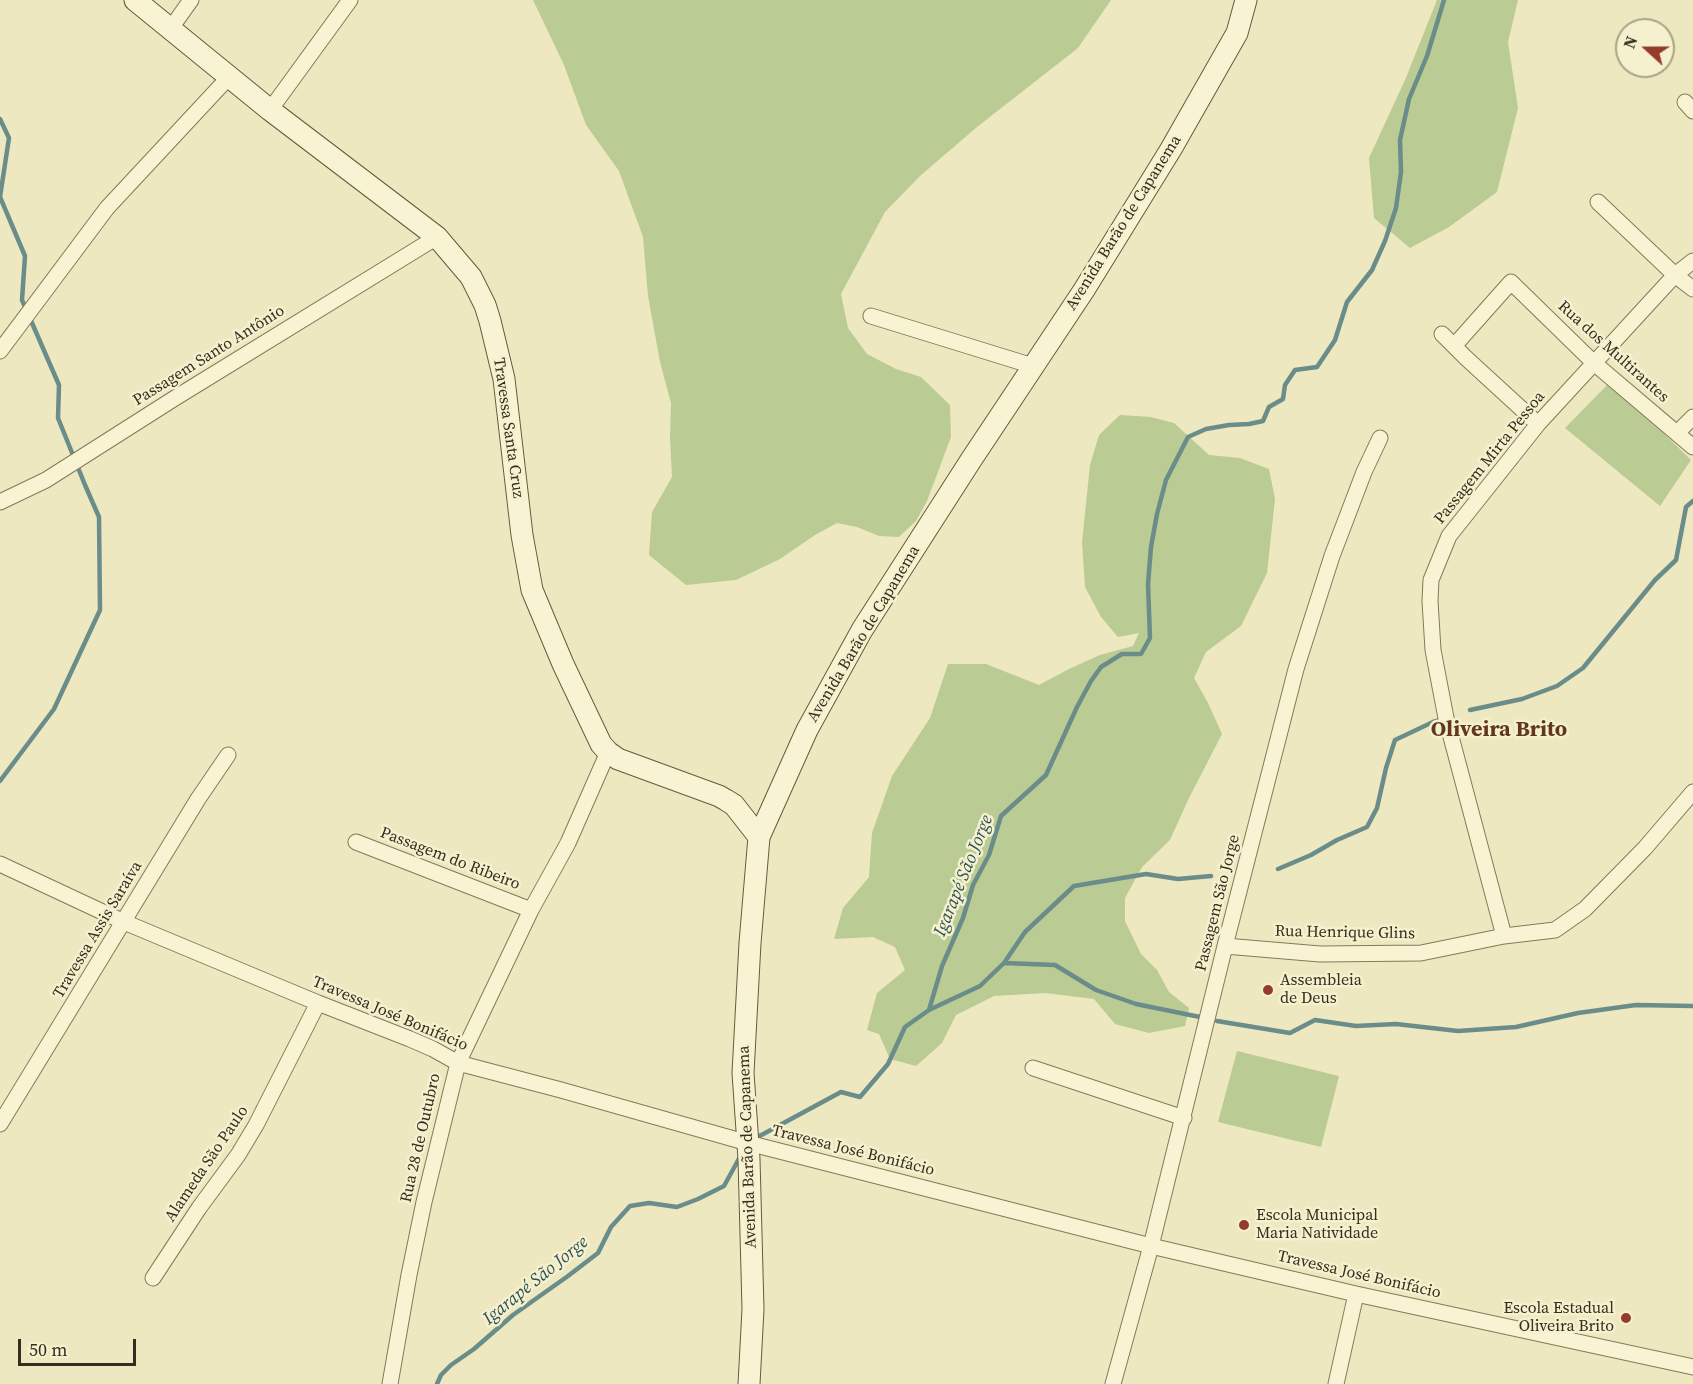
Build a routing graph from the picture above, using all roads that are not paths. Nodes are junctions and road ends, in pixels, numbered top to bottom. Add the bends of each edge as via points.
1 (135, 0) edge
2 (191, 0) edge
3 (351, 0) edge
4 (1246, 0) edge
5 (171, 28) junction
6 (229, 76) junction
7 (270, 110) junction
8 (1598, 202) dead end
9 (437, 237) junction
10 (1693, 261) edge
11 (1676, 275) junction
12 (1693, 289) edge
13 (871, 316) dead end
14 (1442, 334) dead end
15 (1454, 346) junction
16 (0, 351) edge
17 (1594, 363) junction
18 (1033, 366) junction
19 (1693, 417) edge
20 (1538, 424) junction
21 (1677, 433) junction
22 (1380, 438) dead end
23 (1693, 447) edge
24 (0, 502) edge
25 (608, 752) junction
26 (228, 754) dead end
27 (1693, 792) edge
28 (759, 837) junction
29 (356, 842) dead end
30 (0, 864) edge
31 (531, 910) junction
32 (124, 922) junction
33 (1504, 936) junction
34 (1225, 946) junction
35 (318, 1004) junction
36 (458, 1063) junction
37 (1033, 1068) dead end
38 (1184, 1118) junction
39 (0, 1124) edge
40 (748, 1143) junction
41 (1151, 1246) junction
42 (153, 1278) dead end
43 (1356, 1294) junction
44 (1693, 1366) edge
45 (390, 1384) edge
46 (749, 1384) edge
47 (1113, 1384) edge
48 (1336, 1384) edge

1 - 5 street, Travessa Santa Cruz
2 - 5 street
3 - 7 street
4 - 18 street, Avenida Barão de Capanema via 1237,33 1171,149
5 - 6 street, Travessa Santa Cruz
6 - 7 street, Travessa Santa Cruz
6 - 16 street via 107,208
7 - 9 street, Travessa Santa Cruz
8 - 11 street
9 - 24 street, Passagem Santo Antônio via 46,480
9 - 25 street, Travessa Santa Cruz via 471,277 485,305 504,379 529,576 563,664
10 - 11 street, Passagem Mirta Pessoa
11 - 12 street
11 - 17 street, Passagem Mirta Pessoa
13 - 18 street
14 - 15 street
15 - 17 street, Rua dos Multirantes via 1511,282
15 - 20 street
17 - 20 street, Passagem Mirta Pessoa
17 - 21 street, Rua dos Multirantes
18 - 28 street, Avenida Barão de Capanema via 862,630 807,730
19 - 21 street
20 - 33 street, Passagem Mirta Pessoa via 1449,536 1431,580 1433,650 1448,727
21 - 23 street, Rua dos Multirantes
22 - 34 street, Passagem São Jorge via 1339,536 1296,669
25 - 28 street via 627,763 719,796 734,805
25 - 31 street, Rua 28 de Outubro via 568,843
26 - 32 street, Travessa Assis Saraíva
27 - 33 street, Rua Henrique Glins via 1585,909 1556,930
28 - 40 street, Avenida Barão de Capanema via 743,1073
29 - 31 street, Passagem do Ribeiro
30 - 32 street, Travessa José Bonifácio
31 - 36 street, Rua 28 de Outubro
32 - 35 street, Travessa José Bonifácio
32 - 39 street, Travessa Assis Saraíva
33 - 34 street, Rua Henrique Glins via 1422,952 1320,954
34 - 38 street, Passagem São Jorge
35 - 36 street, Travessa José Bonifácio via 410,1039
35 - 42 street, Alameda São Paulo via 238,1155
36 - 40 street, Travessa José Bonifácio
36 - 45 street, Rua 28 de Outubro via 422,1213
37 - 38 street
38 - 41 street, Passagem São Jorge
40 - 41 street, Travessa José Bonifácio
40 - 46 street, Avenida Barão de Capanema via 753,1309
41 - 43 street, Travessa José Bonifácio
41 - 47 street, Passagem São Jorge
43 - 44 street, Travessa José Bonifácio
43 - 48 street

